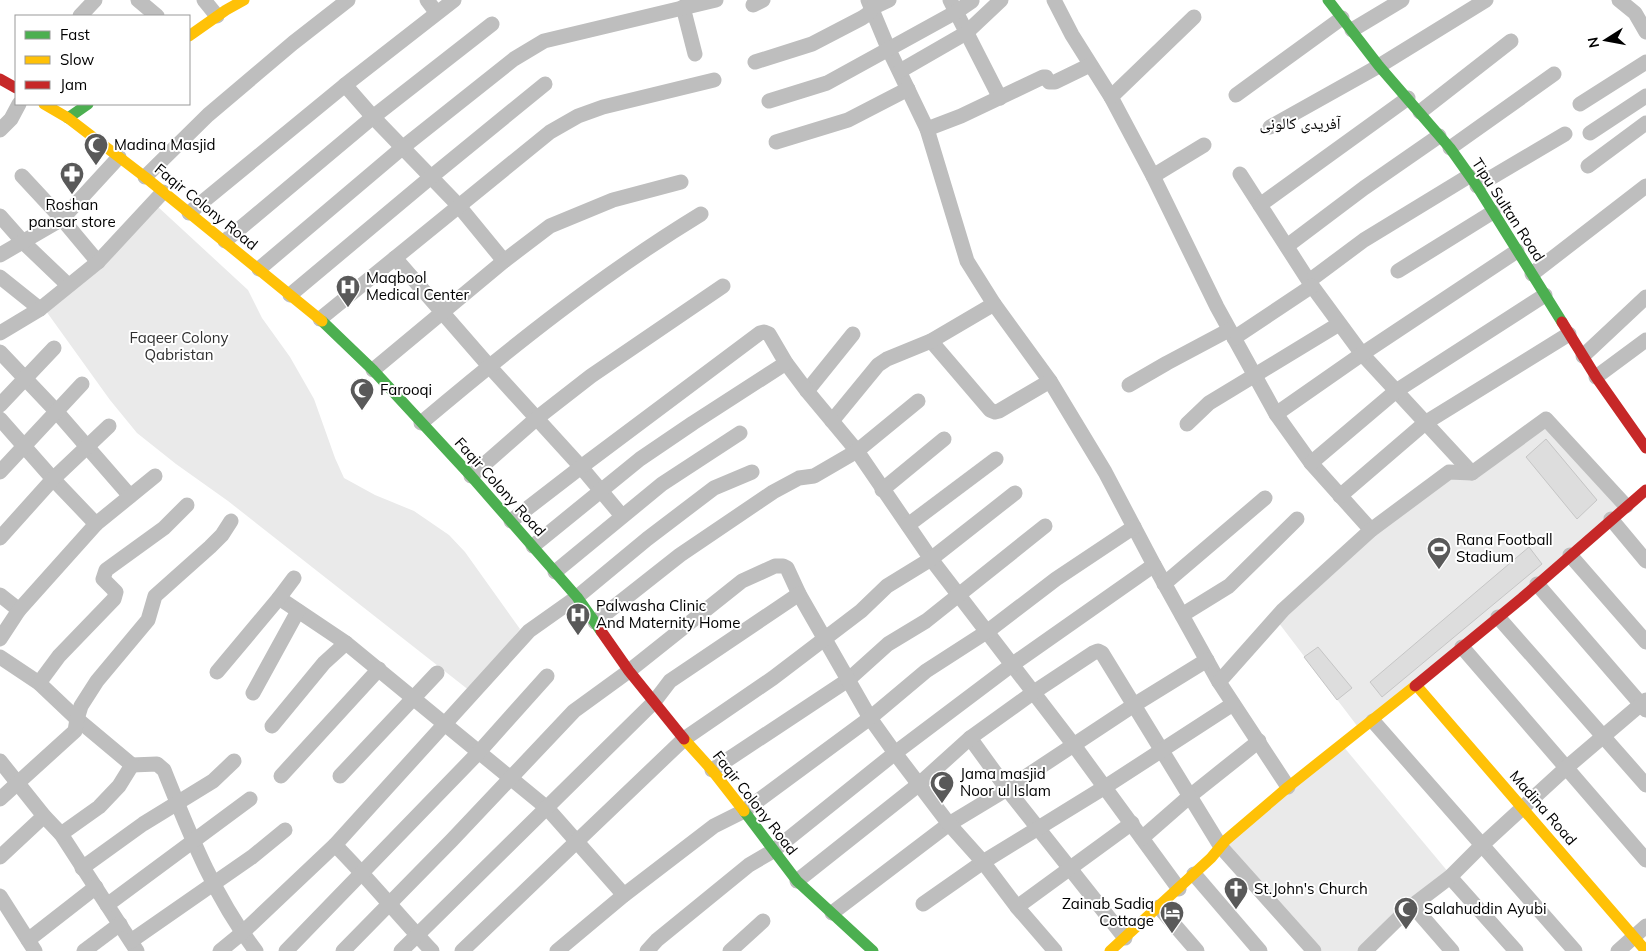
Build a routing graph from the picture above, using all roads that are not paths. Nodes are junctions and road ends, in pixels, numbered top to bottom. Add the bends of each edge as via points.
1 (95, 0) edge
2 (138, 0) edge
3 (204, 0) edge
4 (244, 0) edge
5 (348, 0) edge
6 (427, 0) edge
7 (454, 0) edge
8 (716, 0) edge
9 (890, 0) edge
10 (1001, 0) edge
11 (1054, 0) edge
12 (1328, 0) edge
13 (1402, 0) edge
14 (1486, 0) edge
15 (1619, 0) edge
16 (972, 1) edge
17 (870, 4) edge
18 (953, 6) edge
19 (683, 7) junction
20 (222, 9) edge
21 (436, 12) junction
22 (81, 15) edge
23 (156, 15) edge
24 (1194, 17) dead end
25 (1342, 18) junction
26 (492, 24) dead end
27 (1352, 30) junction
28 (1646, 32) edge
29 (966, 33) junction
30 (190, 35) edge
31 (1511, 42) dead end
32 (888, 48) junction
33 (695, 54) dead end
34 (755, 62) dead end
35 (1646, 62) edge
36 (1090, 65) junction
37 (1379, 66) junction
38 (900, 71) junction
39 (1554, 74) dead end
40 (0, 79) edge
41 (714, 80) dead end
42 (545, 84) dead end
43 (345, 85) junction
44 (15, 87) edge
45 (908, 89) junction
46 (1236, 95) dead end
47 (1646, 96) edge
48 (1110, 97) junction
49 (1000, 98) junction
50 (1408, 98) junction
51 (769, 101) dead end
52 (1580, 104) dead end
53 (19, 105) edge
54 (46, 105) edge
55 (87, 105) edge
56 (1420, 112) junction
57 (373, 116) junction
58 (68, 118) junction
59 (1646, 123) edge
60 (1270, 127) dead end
61 (927, 129) junction
62 (0, 130) edge
63 (1565, 134) dead end
64 (1590, 134) dead end
65 (1439, 136) junction
66 (776, 142) dead end
67 (1204, 145) dead end
68 (402, 148) junction
69 (1450, 148) junction
70 (119, 156) junction
71 (1588, 166) dead end
72 (1240, 174) dead end
73 (22, 176) dead end
74 (1153, 176) junction
75 (145, 177) junction
76 (430, 177) junction
77 (1473, 181) junction
78 (681, 182) dead end
79 (1646, 186) edge
80 (163, 192) junction
81 (1260, 205) junction
82 (458, 206) junction
83 (1493, 212) junction
84 (189, 213) junction
85 (701, 214) dead end
86 (0, 216) edge
87 (62, 219) junction
88 (225, 241) junction
89 (23, 242) junction
90 (1287, 246) junction
91 (1517, 251) junction
92 (0, 255) edge
93 (395, 258) junction
94 (504, 261) junction
95 (98, 262) junction
96 (259, 269) junction
97 (1398, 271) dead end
98 (1532, 274) junction
99 (0, 277) edge
100 (1310, 284) junction
101 (68, 286) junction
102 (723, 286) dead end
103 (290, 295) junction
104 (1545, 295) junction
105 (1646, 297) edge
106 (994, 304) junction
107 (40, 309) junction
108 (442, 312) junction
109 (320, 319) junction
110 (1339, 324) junction
111 (0, 333) edge
112 (853, 334) dead end
113 (1232, 334) junction
114 (1570, 334) junction
115 (1646, 340) edge
116 (930, 341) junction
117 (54, 348) dead end
118 (0, 352) edge
119 (1362, 354) junction
120 (1583, 356) junction
121 (786, 363) junction
122 (489, 366) junction
123 (373, 370) junction
124 (1254, 374) junction
125 (1596, 378) junction
126 (26, 379) junction
127 (1050, 381) junction
128 (82, 384) dead end
129 (1128, 385) dead end
130 (807, 391) junction
131 (1396, 391) junction
132 (918, 401) dead end
133 (0, 405) edge
134 (56, 411) junction
135 (1276, 414) junction
136 (537, 418) junction
137 (0, 419) edge
138 (832, 421) junction
139 (421, 423) junction
140 (1425, 423) junction
141 (1187, 424) dead end
142 (109, 426) dead end
143 (740, 433) dead end
144 (944, 439) dead end
145 (25, 447) junction
146 (86, 447) junction
147 (1646, 448) edge
148 (857, 451) junction
149 (996, 459) dead end
150 (1310, 463) junction
151 (581, 467) junction
152 (0, 472) edge
153 (752, 472) dead end
154 (1472, 473) junction
155 (155, 476) dead end
156 (471, 476) junction
157 (53, 479) junction
158 (882, 490) junction
159 (1646, 490) edge
160 (602, 491) junction
161 (1015, 494) dead end
162 (130, 496) junction
163 (1340, 496) junction
164 (1265, 498) dead end
165 (187, 506) dead end
166 (1626, 506) junction
167 (622, 516) junction
168 (1297, 518) dead end
169 (1611, 519) junction
170 (231, 521) dead end
171 (511, 522) junction
172 (96, 524) junction
173 (908, 526) junction
174 (1045, 526) dead end
175 (1134, 527) junction
176 (1370, 530) junction
177 (0, 538) edge
178 (533, 546) junction
179 (1570, 556) junction
180 (930, 559) junction
181 (1646, 561) edge
182 (1154, 565) junction
183 (555, 572) junction
184 (294, 578) dead end
185 (1164, 584) junction
186 (1537, 584) junction
187 (799, 594) junction
188 (0, 595) edge
189 (959, 595) junction
190 (578, 597) junction
191 (279, 598) junction
192 (19, 610) junction
193 (298, 611) junction
194 (1182, 615) junction
195 (1498, 617) junction
196 (595, 622) junction
197 (988, 632) junction
198 (824, 638) junction
199 (0, 639) edge
200 (1646, 642) edge
201 (346, 643) junction
202 (1462, 647) junction
203 (0, 657) edge
204 (1207, 660) junction
205 (1013, 664) junction
206 (379, 670) junction
207 (629, 671) junction
208 (216, 672) dead end
209 (437, 673) dead end
210 (547, 676) dead end
211 (848, 680) junction
212 (1219, 682) junction
213 (39, 683) junction
214 (1416, 685) junction
215 (1034, 692) junction
216 (253, 693) dead end
217 (414, 699) junction
218 (654, 702) junction
219 (1233, 704) junction
220 (1134, 705) junction
221 (1644, 705) edge
222 (870, 718) junction
223 (77, 719) junction
224 (1373, 721) junction
225 (446, 724) junction
226 (272, 726) dead end
227 (1603, 736) junction
228 (970, 738) junction
229 (684, 739) junction
230 (1259, 741) junction
231 (1074, 744) junction
232 (1162, 750) junction
233 (479, 752) junction
234 (895, 753) junction
235 (0, 761) edge
236 (234, 761) dead end
237 (132, 765) junction
238 (1566, 768) junction
239 (712, 770) junction
240 (280, 776) dead end
241 (340, 776) dead end
242 (511, 778) junction
243 (18, 782) junction
244 (918, 785) junction
245 (1646, 785) edge
246 (1104, 787) junction
247 (1288, 787) junction
248 (1007, 789) junction
249 (1190, 796) junction
250 (0, 799) edge
251 (250, 799) dead end
252 (177, 803) junction
253 (547, 808) junction
254 (1523, 808) junction
255 (744, 811) junction
256 (44, 816) junction
257 (1132, 823) junction
258 (949, 824) junction
259 (1038, 828) junction
260 (285, 830) dead end
261 (61, 834) junction
262 (1142, 838) junction
263 (577, 841) junction
264 (193, 842) junction
265 (335, 845) junction
266 (1482, 845) junction
267 (1221, 847) junction
268 (773, 851) junction
269 (0, 857) edge
270 (1646, 860) edge
271 (982, 862) junction
272 (82, 868) junction
273 (1070, 869) junction
274 (363, 872) junction
275 (1194, 874) junction
276 (1450, 876) junction
277 (797, 881) junction
278 (213, 883) junction
279 (96, 887) junction
280 (1178, 889) junction
281 (624, 895) junction
282 (0, 896) edge
283 (389, 904) junction
284 (923, 904) dead end
285 (107, 905) junction
286 (1017, 906) junction
287 (1413, 906) junction
288 (1159, 907) junction
289 (832, 913) junction
290 (763, 920) dead end
291 (120, 924) junction
292 (1646, 926) edge
293 (242, 933) junction
294 (417, 935) junction
295 (1634, 937) junction
296 (32, 946) edge
297 (134, 946) edge
298 (1120, 946) edge
299 (84, 951) edge
300 (220, 951) edge
301 (256, 951) edge
302 (286, 951) edge
303 (343, 951) edge
304 (401, 951) edge
305 (432, 951) edge
306 (462, 951) edge
307 (557, 951) edge
308 (648, 951) edge
309 (730, 951) edge
310 (873, 951) edge
311 (1055, 951) edge
312 (1197, 951) edge
313 (1260, 951) edge
314 (1314, 951) edge
315 (1365, 951) edge
316 (1452, 951) edge
317 (1516, 951) edge
318 (1575, 951) edge
319 (1618, 951) edge
320 (1646, 951) edge

1 - 22 street
2 - 23 street
3 - 20 street
4 - 20 main road
5 - 75 street via 216,109
6 - 21 street
7 - 21 street
8 - 19 street
9 - 17 street
10 - 29 street
11 - 36 street
12 - 25 main road, Tipu Sultan Road
13 - 27 street
14 - 37 street
15 - 28 street via 1635,13
16 - 18 street
17 - 32 street
17 - 34 street via 868,14 812,44
18 - 29 street
18 - 32 street
19 - 33 street
19 - 68 street via 544,40 514,59
20 - 30 main road
21 - 43 street
24 - 48 street
25 - 27 main road, Tipu Sultan Road
25 - 46 street
26 - 57 street
27 - 37 main road, Tipu Sultan Road
29 - 38 street
29 - 49 street
31 - 56 street
32 - 38 street
32 - 51 street via 827,82
35 - 52 street
36 - 48 street
36 - 49 street via 1055,82 1043,77
37 - 50 main road, Tipu Sultan Road
37 - 60 street
38 - 45 street
39 - 69 street
40 - 44 main road
41 - 82 street via 578,116 550,132
42 - 76 street
43 - 57 street
43 - 84 street
45 - 61 street
45 - 66 street via 848,120
47 - 64 street
48 - 74 street
49 - 61 street
50 - 56 main road, Tipu Sultan Road
50 - 81 street
53 - 62 street
54 - 58 main road, Faqir Colony Road
55 - 58 main road
56 - 65 main road, Tipu Sultan Road
57 - 68 street
57 - 88 street
58 - 70 main road, Faqir Colony Road
59 - 71 street
61 - 106 street via 967,262
63 - 77 street
65 - 69 main road, Tipu Sultan Road
65 - 90 street
67 - 74 street
68 - 76 street
68 - 96 street
69 - 77 main road, Tipu Sultan Road
70 - 75 main road, Faqir Colony Road
70 - 87 street
72 - 81 street
73 - 87 street
74 - 113 street
75 - 80 main road, Faqir Colony Road
76 - 82 street
76 - 103 street
77 - 83 main road, Tipu Sultan Road
77 - 100 street via 1364,240
78 - 94 street via 613,200 550,226
79 - 98 street
80 - 84 main road, Faqir Colony Road
80 - 95 street
81 - 90 street
82 - 93 street
82 - 94 street
83 - 91 main road, Tipu Sultan Road
83 - 97 street
84 - 88 main road, Faqir Colony Road
85 - 122 street via 585,292
86 - 89 street
87 - 89 street
87 - 95 street
88 - 96 main road, Faqir Colony Road
89 - 92 street
89 - 101 street
90 - 100 street
91 - 98 main road, Tipu Sultan Road
91 - 119 street
93 - 108 street
93 - 109 street
94 - 108 street
95 - 101 street
96 - 103 main road, Faqir Colony Road
98 - 104 main road, Tipu Sultan Road
99 - 107 street
100 - 110 street
100 - 113 street
101 - 107 street
102 - 136 street via 591,376
103 - 109 main road, Faqir Colony Road
104 - 114 main road, Tipu Sultan Road
104 - 131 street
105 - 120 street
106 - 116 street
106 - 127 street
107 - 111 street
108 - 122 street
108 - 123 street
109 - 123 main road, Faqir Colony Road
110 - 119 street
110 - 124 street
112 - 130 street
113 - 124 street
113 - 129 street via 1167,362
114 - 120 main road, Tipu Sultan Road
114 - 140 street
115 - 125 street
116 - 127 street via 995,412
116 - 138 street via 878,365
117 - 126 street
118 - 126 street
119 - 131 street
119 - 135 street
120 - 125 main road, Tipu Sultan Road
121 - 130 street
121 - 151 street via 769,334 760,333
121 - 160 street via 648,454
122 - 136 street
122 - 139 street
123 - 139 main road, Faqir Colony Road
124 - 135 street
124 - 141 street via 1209,403
125 - 147 main road, Tipu Sultan Road
126 - 133 street
126 - 134 street
127 - 175 street
128 - 134 street
130 - 138 street
131 - 140 street
131 - 150 street
132 - 148 street
134 - 145 street
134 - 146 street
135 - 150 street
136 - 151 street
136 - 156 street
137 - 145 street
138 - 148 street
139 - 156 main road, Faqir Colony Road
140 - 154 street
140 - 163 street
142 - 146 street
143 - 167 street via 662,484
144 - 158 street
145 - 152 street
145 - 157 street
146 - 157 street
146 - 162 street
148 - 158 street
148 - 196 street via 814,476 799,478 773,492 680,556
149 - 173 street
150 - 163 street
151 - 160 street
151 - 171 street
153 - 190 street via 714,488
154 - 166 street via 1546,419
154 - 176 street via 1449,472
155 - 162 street
156 - 171 main road, Faqir Colony Road
157 - 172 street
157 - 177 street
158 - 173 street
159 - 166 main road
160 - 167 street
160 - 178 street
161 - 180 street
162 - 172 street
163 - 176 street
164 - 185 street
165 - 213 street via 164,528 106,570 103,579 116,592 114,599 59,656
166 - 169 main road
167 - 183 street
168 - 194 street via 1229,586
169 - 179 main road
169 - 181 street
170 - 223 street via 210,547 155,596 148,620 97,681 81,706
171 - 178 main road, Faqir Colony Road
172 - 192 street
173 - 180 street
174 - 189 street
175 - 182 street
175 - 197 street via 1056,579
176 - 212 street via 1283,610
178 - 183 main road, Faqir Colony Road
179 - 186 main road
179 - 200 street
180 - 189 street
180 - 198 street via 887,586 861,611
182 - 185 street
182 - 205 street
183 - 190 main road, Faqir Colony Road
184 - 191 street
185 - 194 street
186 - 195 main road
186 - 221 street
187 - 198 street
187 - 207 street via 787,568 775,566 742,581
187 - 218 street via 670,681
188 - 192 street
189 - 197 street
189 - 211 street via 926,621 888,644
190 - 196 main road, Faqir Colony Road
190 - 225 street via 529,632
191 - 193 street
191 - 208 street
192 - 199 street
193 - 201 street
193 - 216 street
194 - 204 street
195 - 202 main road
195 - 227 street
196 - 207 main road, Faqir Colony Road
197 - 205 street
197 - 222 street via 926,671
198 - 211 street
198 - 229 street via 773,678
201 - 206 street
201 - 226 street via 324,663
202 - 214 main road
202 - 238 street
203 - 213 street
204 - 212 street
204 - 220 street
205 - 215 street
205 - 234 street
206 - 217 street
206 - 240 street
207 - 218 main road, Faqir Colony Road
207 - 242 street via 574,711
209 - 217 street
210 - 233 street
211 - 222 street
211 - 239 street
212 - 219 street
213 - 223 street
214 - 224 main road
214 - 254 main road, Madina Road
215 - 220 street via 1098,651
215 - 228 street
215 - 231 street
217 - 225 street
217 - 241 street
218 - 229 main road, Faqir Colony Road
218 - 253 street
219 - 230 street
219 - 232 street
220 - 231 street
220 - 232 street
221 - 227 street
222 - 234 street
222 - 255 street
223 - 237 street
223 - 243 street via 75,731
224 - 247 main road
224 - 266 street
225 - 233 street
225 - 265 street
227 - 238 street
227 - 245 street
228 - 244 street
228 - 248 street
229 - 239 main road, Faqir Colony Road
229 - 263 street
230 - 247 street
230 - 249 street
231 - 246 street
231 - 248 street
232 - 246 street
232 - 249 street
233 - 242 street
233 - 274 street
234 - 244 street
234 - 268 street
235 - 243 street
236 - 252 street via 213,781
237 - 252 street via 157,764 164,770
237 - 261 street via 119,786 99,807
238 - 254 street
238 - 270 street
239 - 255 main road, Faqir Colony Road
242 - 253 street
242 - 283 street
243 - 250 street
243 - 256 street
244 - 258 street
244 - 277 street
246 - 257 street
246 - 259 street
247 - 267 main road
248 - 258 street
248 - 259 street
249 - 262 street
249 - 267 street
251 - 264 street
252 - 264 street
252 - 272 street
253 - 263 street
253 - 294 street
254 - 266 street
254 - 295 main road, Madina Road
255 - 268 main road, Faqir Colony Road
255 - 281 street via 714,826
256 - 261 street
256 - 269 street
257 - 262 street
257 - 273 street
258 - 271 street
258 - 289 street
259 - 271 street
259 - 273 street
260 - 278 street
261 - 272 street
262 - 280 street
263 - 281 street
263 - 306 street
264 - 278 street
264 - 285 street
265 - 274 street
265 - 293 street
266 - 276 street
266 - 318 street
267 - 275 main road
267 - 314 street
268 - 277 main road, Faqir Colony Road
268 - 308 street via 749,865 657,940
271 - 284 street
271 - 286 street
272 - 279 street
273 - 286 street
273 - 298 street
274 - 283 street
274 - 302 street
275 - 280 main road
275 - 313 street
276 - 287 street
276 - 317 street
277 - 289 main road, Faqir Colony Road
278 - 293 street
278 - 297 street
279 - 285 street
279 - 296 street
280 - 288 main road
281 - 307 street
282 - 296 street
283 - 294 street
283 - 303 street
285 - 291 street
286 - 311 street
287 - 315 street
287 - 316 street
288 - 298 main road
288 - 312 street
289 - 310 main road, Faqir Colony Road
290 - 309 street
291 - 297 street
291 - 299 street
292 - 295 street
293 - 300 street
293 - 301 street
294 - 304 street
294 - 305 street
295 - 319 street
295 - 320 main road, Madina Road

